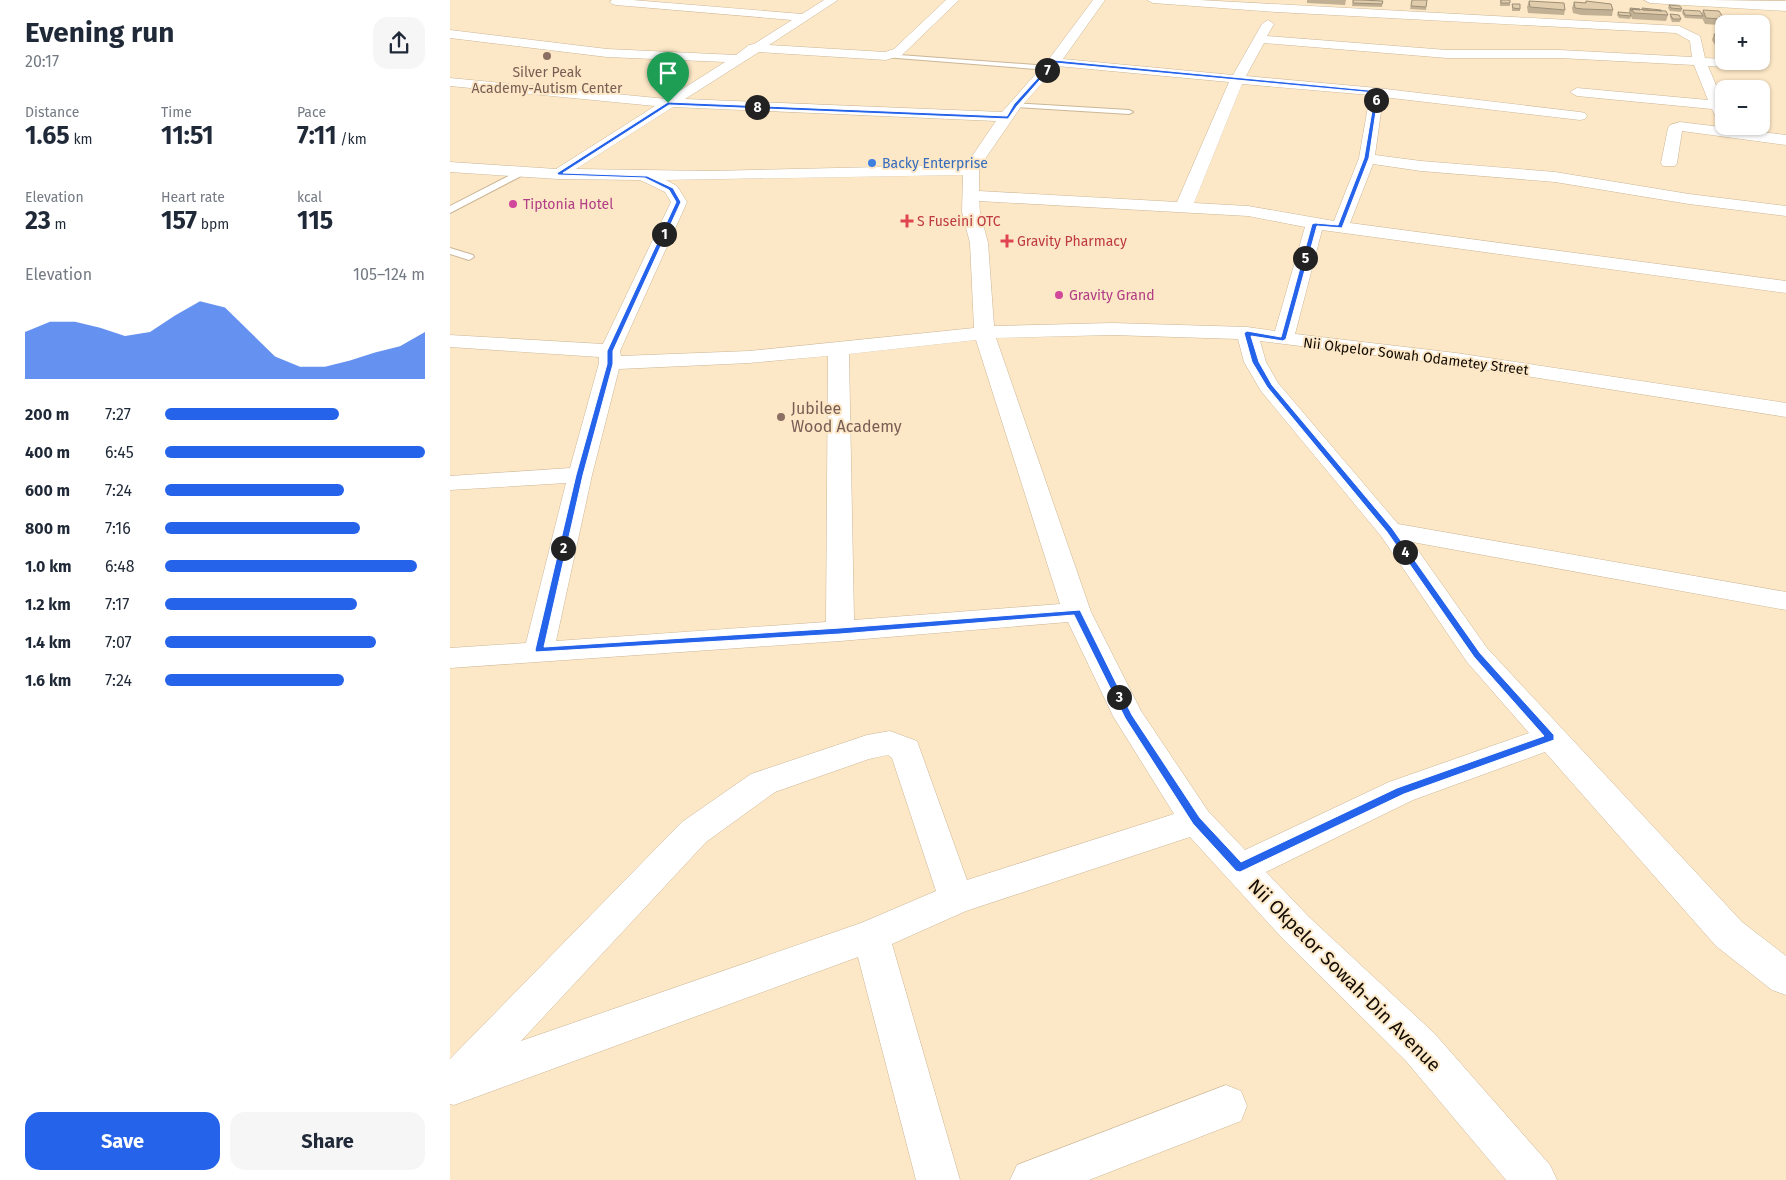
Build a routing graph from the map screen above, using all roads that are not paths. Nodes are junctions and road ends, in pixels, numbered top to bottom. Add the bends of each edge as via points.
1 (832, 0) edge
2 (953, 0) edge
3 (1099, 0) edge
4 (1153, 0) edge
5 (1650, 0) edge
6 (1715, 0) edge
7 (1780, 0) edge
8 (616, 2) dead end
9 (1786, 2) edge
10 (1786, 8) edge
11 (1276, 9) junction
12 (805, 18) junction
13 (450, 34) edge
14 (1259, 39) junction
15 (753, 48) junction
16 (886, 56) junction
17 (737, 59) junction
18 (1699, 61) junction
19 (1715, 62) edge
20 (1051, 65) junction
21 (1238, 78) junction
22 (452, 83) edge
23 (1377, 92) junction
24 (1577, 92) dead end
25 (1715, 100) edge
26 (668, 103) junction
27 (1715, 105) edge
28 (1012, 111) junction
29 (1128, 112) dead end
30 (1580, 116) dead end
31 (1715, 126) edge
32 (1765, 135) edge
33 (1786, 140) edge
34 (1367, 158) junction
35 (1669, 163) dead end
36 (450, 166) edge
37 (971, 170) junction
38 (522, 172) junction
39 (558, 174) junction
40 (646, 177) junction
41 (971, 196) junction
42 (1184, 206) junction
43 (450, 210) edge
44 (1786, 211) edge
45 (1315, 224) junction
46 (1340, 227) junction
47 (450, 251) edge
48 (469, 257) dead end
49 (1786, 287) edge
50 (984, 332) junction
51 (1247, 333) junction
52 (1283, 339) junction
53 (450, 341) edge
54 (838, 347) junction
55 (610, 357) junction
56 (1786, 410) edge
57 (580, 475) junction
58 (450, 483) edge
59 (1390, 530) junction
60 (1786, 601) edge
61 (1077, 612) junction
62 (840, 631) junction
63 (539, 650) junction
64 (450, 658) edge
65 (1551, 738) junction
66 (1196, 821) junction
67 (1240, 868) junction
68 (956, 899) junction
69 (871, 936) junction
70 (1786, 978) edge
71 (452, 1087) edge
72 (1226, 1106) dead end
73 (938, 1180) edge
74 (1032, 1180) edge
75 (1535, 1180) edge

1 - 12 street
2 - 16 street via 898,52
3 - 20 street
4 - 11 street
5 - 10 street
6 - 9 street
7 - 9 street
8 - 12 street
11 - 14 street
11 - 18 street via 1404,11 1679,30 1696,39
12 - 15 street
13 - 17 street via 607,52
14 - 18 street via 1447,54 1560,54
14 - 21 street
15 - 16 street
15 - 17 street
16 - 20 lane
17 - 26 street
18 - 19 street
18 - 25 street
20 - 21 street
20 - 28 street
21 - 23 street
21 - 42 street
22 - 26 street
23 - 30 street
23 - 34 street
24 - 27 street
26 - 28 street
26 - 39 street
28 - 29 lane
28 - 37 street
31 - 35 street via 1674,128
32 - 33 street
34 - 44 street via 1421,166 1555,177
34 - 46 street
36 - 38 street
37 - 40 street
37 - 41 street, Nii Okpelor Sowah-Din Avenue
38 - 39 street
38 - 43 lane
39 - 40 street
40 - 55 street via 671,189 679,202
41 - 42 street
41 - 50 street, Nii Okpelor Sowah-Din Avenue via 971,212 979,243
42 - 45 street via 1248,211
45 - 46 street
45 - 52 street
46 - 49 street
47 - 48 lane
50 - 51 street, Nii Okpelor Sowah Odametey Street via 1112,329
50 - 54 street, Nii Okpelor Sowah Odametey Street
50 - 61 street, Nii Okpelor Sowah-Din Avenue
51 - 52 street, Nii Okpelor Sowah Odametey Street
51 - 59 street via 1255,362 1269,386
52 - 56 street, Nii Okpelor Sowah Odametey Street via 1456,359
53 - 55 street, Nii Okpelor Sowah Odametey Street
54 - 55 street, Nii Okpelor Sowah Odametey Street via 749,357
54 - 62 street
55 - 57 street
57 - 58 street
57 - 63 street
59 - 60 street
59 - 65 street via 1477,655
61 - 62 street
61 - 66 street, Nii Okpelor Sowah-Din Avenue via 1128,716
62 - 63 street
63 - 64 street
65 - 67 street via 1401,791
65 - 70 street via 1729,934
66 - 67 street, Nii Okpelor Sowah-Din Avenue
66 - 68 street
67 - 75 street, Nii Okpelor Sowah-Din Avenue via 1296,928 1420,1047
68 - 69 street
68 - 71 street via 906,750 890,743 867,747 763,782 694,832
69 - 71 street
69 - 73 street
72 - 74 street

